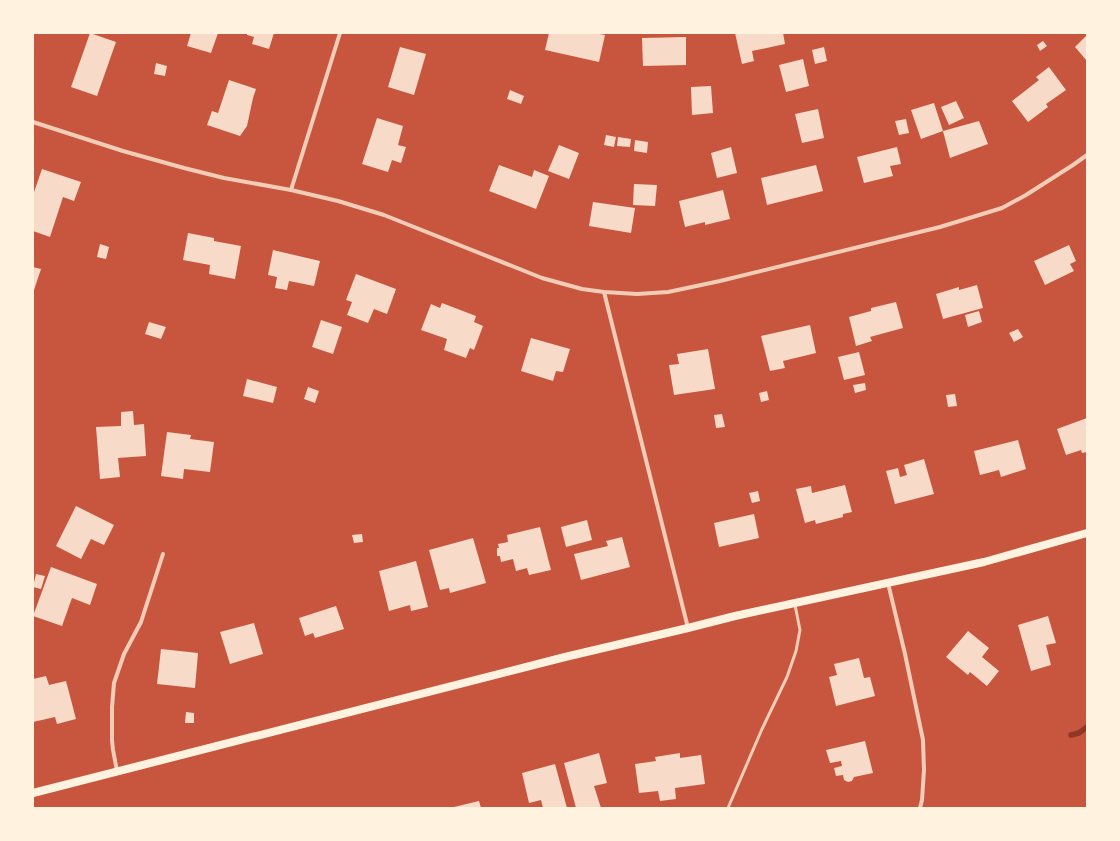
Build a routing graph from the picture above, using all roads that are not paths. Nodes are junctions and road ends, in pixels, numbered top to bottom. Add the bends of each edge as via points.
1 (340, 33) edge
2 (33, 122) edge
3 (1087, 155) edge
4 (291, 190) junction
5 (604, 292) junction
6 (1087, 533) edge
7 (163, 554) dead end
8 (888, 583) junction
9 (794, 603) junction
10 (688, 628) junction
11 (117, 772) junction
12 (33, 793) edge
13 (728, 808) edge
14 (920, 808) edge

1 - 4 street
2 - 4 street via 184,168
3 - 5 street via 1002,208 940,228 668,292
4 - 5 street via 384,215 542,278
5 - 10 street
6 - 8 main road via 984,562
7 - 11 street via 141,622 124,654 114,683 112,740
8 - 9 main road
8 - 14 street via 923,740 924,770
9 - 10 main road
9 - 13 lane via 800,630 788,677
10 - 11 main road via 565,656
11 - 12 main road

